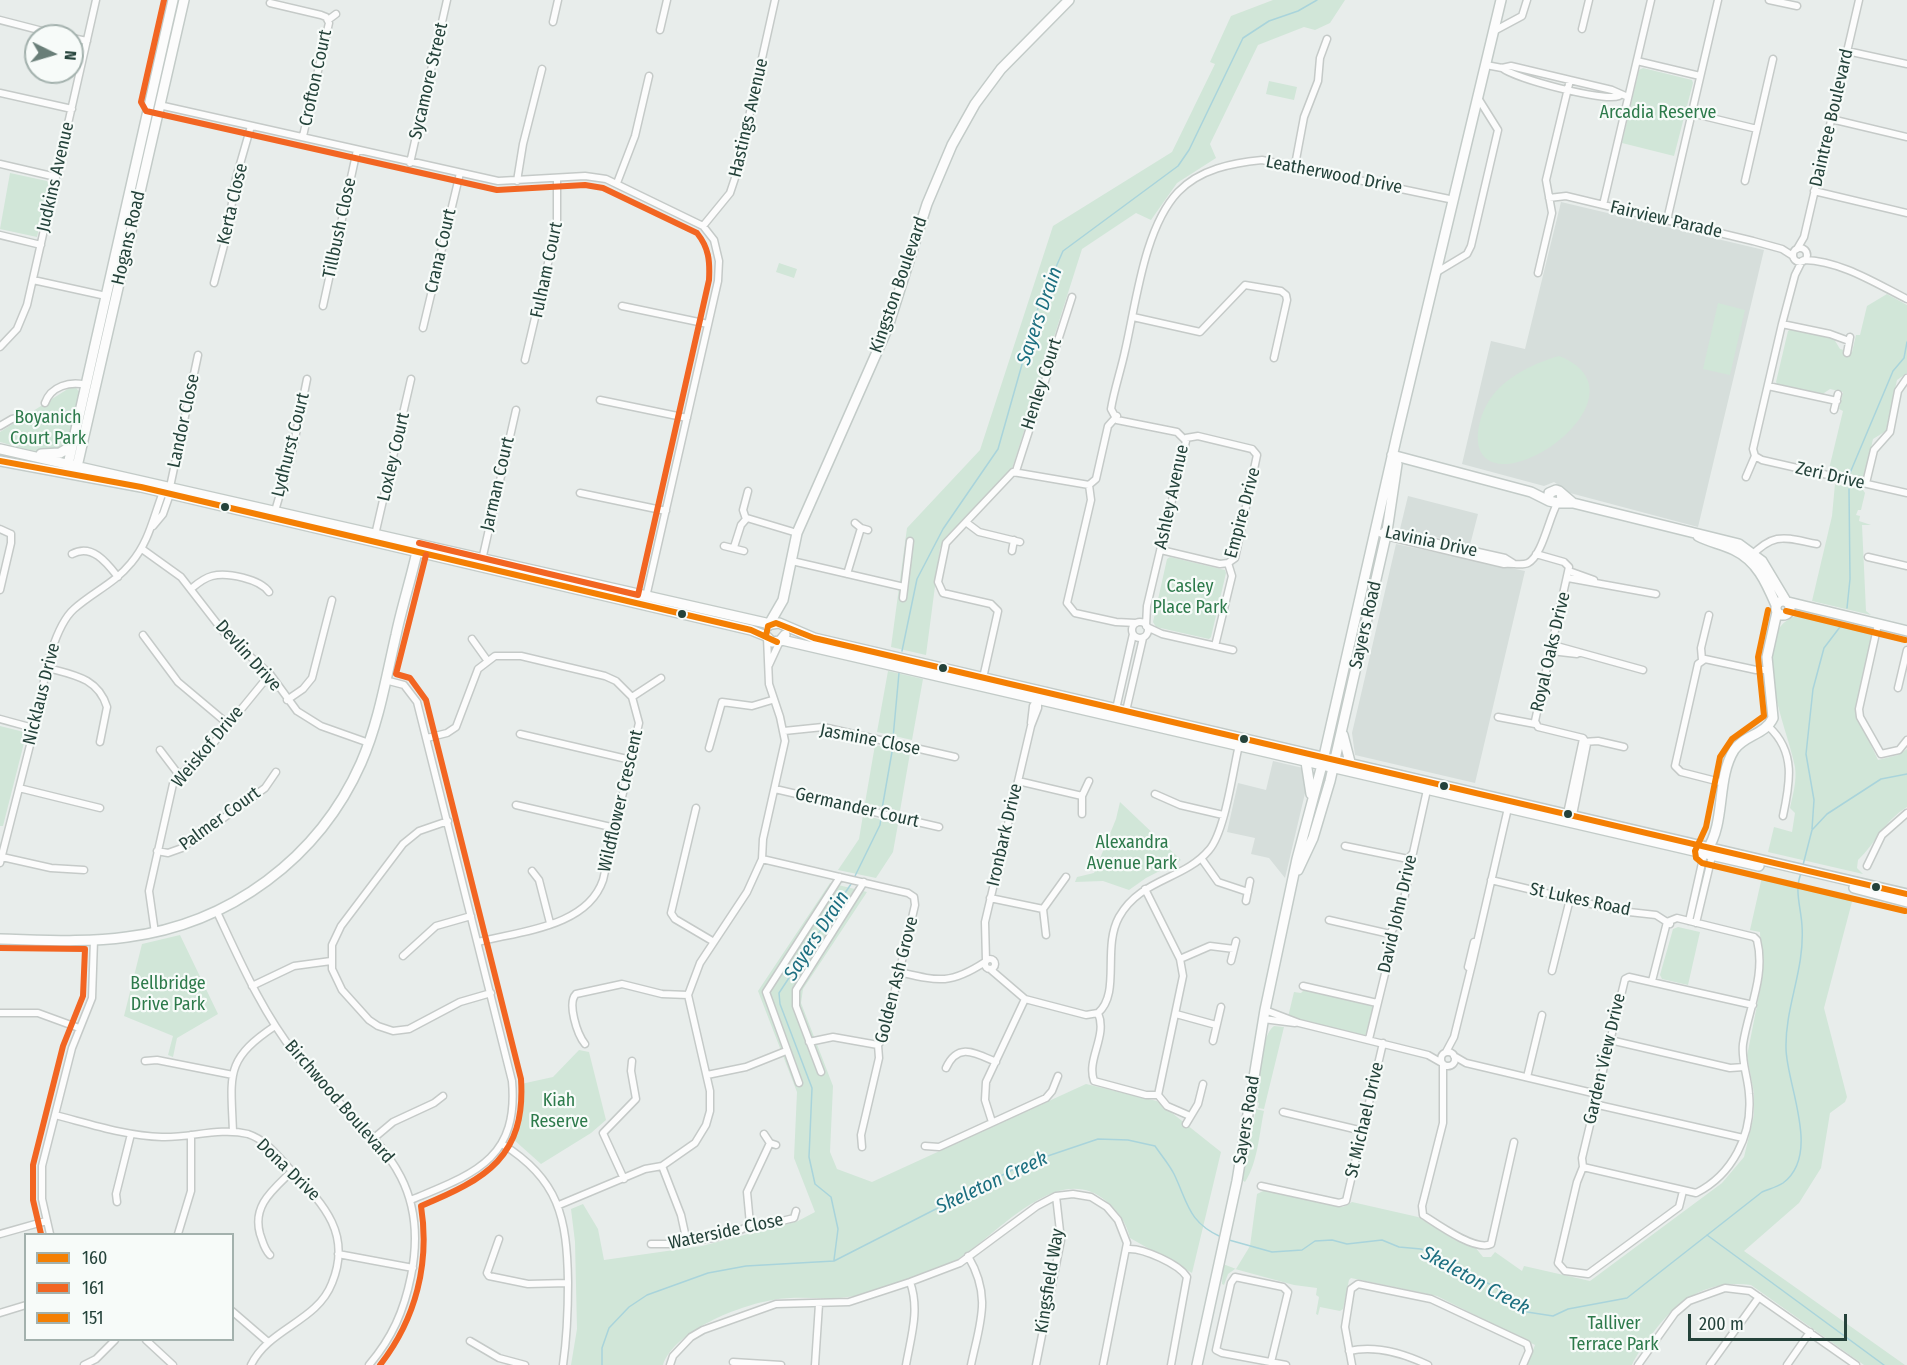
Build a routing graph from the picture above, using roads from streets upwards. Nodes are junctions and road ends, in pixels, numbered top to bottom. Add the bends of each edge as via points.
1 (96, 0) edge
2 (173, 0) edge
3 (184, 0) edge
4 (447, 0) edge
5 (558, 0) edge
6 (667, 0) edge
7 (775, 0) edge
8 (1068, 0) edge
9 (1501, 0) edge
10 (1527, 0) edge
11 (1589, 0) edge
12 (1651, 0) edge
13 (1718, 0) edge
14 (1769, 0) edge
15 (1859, 0) edge
16 (270, 3) dead end
17 (1797, 6) dead end
18 (336, 14) dead end
19 (0, 20) edge
20 (328, 20) junction
21 (553, 22) dead end
22 (24, 26) edge
23 (1582, 29) dead end
24 (660, 30) dead end
25 (1494, 31) junction
26 (1326, 39) dead end
27 (84, 41) edge
28 (87, 42) junction
29 (1847, 51) junction
30 (1773, 59) dead end
31 (1637, 61) junction
32 (1907, 64) edge
33 (1486, 65) junction
34 (1502, 68) junction
35 (542, 69) dead end
36 (649, 76) dead end
37 (1700, 76) junction
38 (1570, 80) junction
39 (1568, 88) junction
40 (0, 93) edge
41 (1619, 96) junction
42 (1478, 98) junction
43 (1628, 98) junction
44 (155, 104) junction
45 (72, 109) junction
46 (1691, 113) junction
47 (1831, 119) junction
48 (251, 126) junction
49 (1757, 129) junction
50 (303, 136) junction
51 (1907, 137) edge
52 (357, 150) junction
53 (410, 163) junction
54 (0, 164) edge
55 (1295, 165) junction
56 (460, 173) junction
57 (56, 177) junction
58 (557, 178) junction
59 (517, 181) junction
60 (1745, 181) dead end
61 (617, 183) junction
62 (1814, 191) junction
63 (1549, 198) junction
64 (1454, 200) junction
65 (1603, 205) junction
66 (1907, 213) edge
67 (1666, 220) junction
68 (703, 226) junction
69 (0, 236) edge
70 (1804, 237) junction
71 (41, 245) junction
72 (1782, 249) junction
73 (1797, 249) junction
74 (1801, 257) junction
75 (1437, 272) junction
76 (1538, 273) dead end
77 (33, 280) junction
78 (214, 283) dead end
79 (106, 296) junction
80 (1072, 297) dead end
81 (1907, 299) edge
82 (323, 306) dead end
83 (622, 306) dead end
84 (1133, 317) junction
85 (708, 324) junction
86 (1782, 324) junction
87 (423, 328) dead end
88 (0, 347) edge
89 (1847, 352) dead end
90 (198, 355) dead end
91 (1274, 358) dead end
92 (525, 360) dead end
93 (1907, 378) edge
94 (307, 379) dead end
95 (411, 379) dead end
96 (86, 386) junction
97 (1768, 386) junction
98 (600, 400) dead end
99 (45, 403) dead end
100 (516, 410) dead end
101 (1834, 410) dead end
102 (22, 417) dead end
103 (1116, 417) junction
104 (687, 418) junction
105 (0, 426) edge
106 (1186, 438) junction
107 (72, 446) junction
108 (0, 449) edge
109 (24, 454) junction
110 (1395, 456) junction
111 (1755, 456) junction
112 (0, 461) edge
113 (73, 464) junction
114 (1016, 471) junction
115 (71, 475) junction
116 (1746, 477) dead end
117 (1866, 483) junction
118 (1089, 485) junction
119 (168, 491) junction
120 (748, 491) dead end
121 (580, 493) dead end
122 (1907, 493) edge
123 (1553, 500) junction
124 (1573, 503) junction
125 (274, 511) junction
126 (666, 511) junction
127 (746, 519) junction
128 (855, 523) dead end
129 (967, 523) junction
130 (0, 529) edge
131 (18, 529) dead end
132 (1376, 531) junction
133 (797, 533) junction
134 (1387, 533) junction
135 (11, 534) junction
136 (375, 535) junction
137 (387, 541) junction
138 (910, 541) dead end
139 (1817, 544) dead end
140 (724, 546) dead end
141 (734, 547) junction
142 (418, 548) junction
143 (142, 549) junction
144 (1161, 550) junction
145 (744, 551) dead end
146 (1012, 551) dead end
147 (72, 554) dead end
148 (1536, 554) junction
149 (1751, 556) junction
150 (1868, 557) dead end
151 (482, 560) junction
152 (792, 561) junction
153 (1228, 563) junction
154 (1907, 566) edge
155 (848, 574) junction
156 (1568, 574) junction
157 (118, 577) junction
158 (904, 586) junction
159 (192, 588) junction
160 (0, 590) edge
161 (269, 592) dead end
162 (1656, 594) dead end
163 (903, 598) dead end
164 (332, 600) dead end
165 (783, 600) junction
166 (645, 602) junction
167 (1147, 606) junction
168 (1783, 608) junction
169 (1709, 615) dead end
170 (1116, 622) junction
171 (1137, 623) junction
172 (771, 624) junction
173 (1878, 624) junction
174 (1147, 626) junction
175 (783, 627) junction
176 (1907, 631) edge
177 (1133, 633) junction
178 (143, 634) dead end
179 (1162, 634) junction
180 (1145, 636) junction
181 (767, 637) junction
182 (472, 639) dead end
183 (781, 641) junction
184 (1215, 646) junction
185 (1552, 648) junction
186 (1233, 650) dead end
187 (1907, 650) edge
188 (487, 660) junction
189 (1702, 660) junction
190 (48, 668) junction
191 (768, 668) junction
192 (1643, 670) dead end
193 (1766, 670) junction
194 (270, 674) junction
195 (662, 678) dead end
196 (385, 680) junction
197 (983, 681) junction
198 (1898, 688) dead end
199 (1039, 694) junction
200 (632, 696) junction
201 (287, 700) junction
202 (772, 700) junction
203 (1121, 712) junction
204 (1498, 717) dead end
205 (0, 719) edge
206 (228, 724) junction
207 (1535, 724) junction
208 (1343, 725) junction
209 (1769, 727) junction
210 (33, 728) junction
211 (784, 731) junction
212 (520, 734) dead end
213 (427, 738) junction
214 (1907, 740) edge
215 (1584, 741) junction
216 (100, 742) dead end
217 (1240, 742) junction
218 (369, 743) junction
219 (1624, 747) dead end
220 (709, 748) dead end
221 (159, 750) dead end
222 (955, 757) dead end
223 (631, 760) junction
224 (1323, 761) junction
225 (1306, 762) junction
226 (1350, 762) junction
227 (1334, 763) junction
228 (276, 772) dead end
229 (1360, 774) junction
230 (179, 775) junction
231 (1018, 781) junction
232 (1089, 781) dead end
233 (1330, 781) junction
234 (1724, 783) junction
235 (1428, 785) junction
236 (19, 788) junction
237 (775, 789) junction
238 (1155, 794) dead end
239 (1082, 796) junction
240 (516, 805) dead end
241 (1312, 807) junction
242 (100, 808) dead end
243 (696, 808) dead end
244 (1508, 808) junction
245 (1907, 813) edge
246 (1082, 814) dead end
247 (1223, 815) junction
248 (1792, 816) dead end
249 (1569, 818) junction
250 (448, 821) junction
251 (939, 827) dead end
252 (615, 828) junction
253 (1345, 846) dead end
254 (157, 851) junction
255 (1708, 852) junction
256 (1201, 858) junction
257 (762, 859) junction
258 (1408, 859) junction
259 (1, 860) edge
260 (1867, 866) dead end
261 (84, 870) dead end
262 (532, 871) dead end
263 (1295, 872) junction
264 (840, 877) junction
265 (1066, 877) dead end
266 (1491, 880) junction
267 (1832, 880) junction
268 (864, 882) junction
269 (1250, 882) dead end
270 (1145, 888) junction
271 (1248, 892) junction
272 (1907, 894) edge
273 (990, 898) junction
274 (1570, 899) junction
275 (1246, 900) dead end
276 (1907, 902) edge
277 (1043, 909) junction
278 (217, 912) junction
279 (471, 916) junction
280 (1329, 920) dead end
281 (1693, 922) junction
282 (550, 923) junction
283 (1669, 923) junction
284 (155, 933) junction
285 (1390, 934) junction
286 (1046, 935) dead end
287 (0, 939) edge
288 (94, 940) junction
289 (1236, 941) dead end
290 (478, 942) junction
291 (714, 942) junction
292 (1234, 949) junction
293 (403, 956) dead end
294 (1180, 959) junction
295 (331, 961) junction
296 (1231, 961) dead end
297 (989, 965) junction
298 (1552, 971) dead end
299 (899, 972) junction
300 (1652, 981) junction
301 (252, 986) junction
302 (1303, 986) dead end
303 (491, 993) junction
304 (688, 995) junction
305 (1025, 999) junction
306 (1377, 1003) junction
307 (1753, 1005) junction
308 (1221, 1007) dead end
309 (0, 1013) edge
310 (1098, 1013) junction
311 (1176, 1014) junction
312 (1264, 1015) junction
313 (1542, 1015) dead end
314 (1216, 1024) junction
315 (275, 1026) junction
316 (79, 1028) junction
317 (1369, 1039) junction
318 (1213, 1041) dead end
319 (1610, 1041) junction
320 (809, 1042) junction
321 (1383, 1043) junction
322 (585, 1044) dead end
323 (878, 1045) junction
324 (786, 1051) junction
325 (1450, 1054) junction
326 (1428, 1055) junction
327 (145, 1061) dead end
328 (632, 1061) dead end
329 (996, 1062) junction
330 (1466, 1063) junction
331 (1447, 1064) junction
332 (1744, 1067) junction
333 (946, 1068) dead end
334 (821, 1072) dead end
335 (233, 1075) junction
336 (707, 1075) junction
337 (1058, 1076) dead end
338 (1527, 1077) junction
339 (799, 1083) dead end
340 (1203, 1084) dead end
341 (1597, 1094) junction
342 (1158, 1095) junction
343 (443, 1096) dead end
344 (1594, 1104) junction
345 (1283, 1112) dead end
346 (55, 1115) junction
347 (1190, 1116) junction
348 (992, 1122) junction
349 (1186, 1124) dead end
350 (1363, 1131) junction
351 (233, 1132) junction
352 (131, 1134) junction
353 (764, 1134) dead end
354 (191, 1135) junction
355 (374, 1138) junction
356 (1743, 1138) junction
357 (1514, 1142) dead end
358 (502, 1144) junction
359 (925, 1146) dead end
360 (862, 1147) dead end
361 (662, 1166) junction
362 (1583, 1167) junction
363 (292, 1171) junction
364 (624, 1179) junction
365 (1261, 1186) dead end
366 (1683, 1191) junction
367 (1056, 1196) junction
368 (411, 1200) junction
369 (117, 1202) dead end
370 (559, 1205) junction
371 (796, 1211) dead end
372 (46, 1221) junction
373 (750, 1224) junction
374 (50, 1233) edge
375 (178, 1233) edge
376 (0, 1234) edge
377 (686, 1238) junction
378 (499, 1239) dead end
379 (651, 1244) dead end
380 (1128, 1249) junction
381 (338, 1254) junction
382 (270, 1255) dead end
383 (968, 1256) junction
384 (413, 1268) junction
385 (910, 1282) junction
386 (568, 1283) junction
387 (1759, 1297) junction
388 (819, 1304) junction
389 (24, 1306) edge
390 (0, 1313) edge
391 (234, 1313) edge
392 (1810, 1332) junction
393 (114, 1341) edge
394 (147, 1341) edge
395 (470, 1341) dead end
396 (268, 1342) junction
397 (1349, 1351) junction
398 (733, 1362) dead end
399 (1271, 1362) junction
400 (1419, 1363) edge
401 (84, 1365) edge
402 (173, 1365) edge
403 (251, 1365) edge
404 (369, 1365) edge
405 (525, 1365) edge
406 (563, 1365) edge
407 (670, 1365) edge
408 (781, 1365) edge
409 (815, 1365) edge
410 (906, 1365) edge
411 (971, 1365) edge
412 (1036, 1365) edge
413 (1103, 1365) edge
414 (1171, 1365) edge
415 (1197, 1365) edge
416 (1286, 1365) edge
417 (1352, 1365) edge
418 (1428, 1365) edge
419 (1522, 1365) edge
420 (1638, 1365) edge
421 (1710, 1365) edge
422 (1787, 1365) edge
423 (1856, 1365) edge

1 - 28 street, Judkins Avenue
2 - 44 street, Hogans Road
3 - 44 street, Hogans Road
4 - 53 street, Sycamore Street
5 - 21 street
6 - 24 street
7 - 68 street, Hastings Avenue via 736,175 730,193
8 - 133 street, Kingston Boulevard via 1001,69 952,145 927,204 888,327
9 - 25 street, Sayers Road
10 - 25 street via 1522,16
11 - 23 street
12 - 31 street
13 - 37 street
14 - 17 street
15 - 29 street, Daintree Boulevard
16 - 20 street, Crofton Court
18 - 20 street, Crofton Court
19 - 22 street
20 - 50 street, Crofton Court
25 - 33 street, Sayers Road
26 - 55 street
27 - 28 street
28 - 45 street, Judkins Avenue
29 - 32 street
29 - 47 street, Daintree Boulevard
30 - 49 street
31 - 37 street
31 - 43 street
33 - 34 street
33 - 42 street, Sayers Road
34 - 38 street via 1511,66
34 - 39 street
35 - 59 street
36 - 61 street via 632,146
37 - 46 street
38 - 39 street
38 - 41 street via 1612,90
39 - 41 street via 1611,98
39 - 63 street via 1546,180
40 - 45 street
41 - 43 street
42 - 64 street, Sayers Road
42 - 75 street via 1498,130 1471,246 1467,254
43 - 65 street
44 - 48 street
44 - 79 street, Hogans Road
44 - 113 street, Hogans Road
45 - 57 street, Judkins Avenue
46 - 49 street
46 - 67 street
47 - 51 street
47 - 62 street, Daintree Boulevard
48 - 50 street
48 - 78 street, Kerta Close
49 - 60 street
50 - 52 street
52 - 53 street
52 - 82 street, Tillbush Close
53 - 56 street
54 - 57 street
55 - 64 street, Leatherwood Drive
55 - 84 street, Leatherwood Drive via 1262,160 1235,162 1212,170 1178,192 1155,230
56 - 59 street
56 - 87 street, Crana Court
57 - 71 street, Judkins Avenue
58 - 59 street
58 - 61 street via 590,176
58 - 92 street, Fulham Court via 557,225
61 - 68 street
62 - 66 street
62 - 70 street, Daintree Boulevard
63 - 65 street, Fairview Parade via 1562,195
63 - 76 street via 1552,213
64 - 75 street, Sayers Road
65 - 67 street, Fairview Parade
67 - 72 street, Fairview Parade
68 - 85 street via 714,240 719,261
69 - 71 street
70 - 73 street, Daintree Boulevard
70 - 74 street, Daintree Boulevard
71 - 77 street, Judkins Avenue
72 - 73 street, Fairview Parade
72 - 74 street, Fairview Parade
73 - 74 street, Fairview Parade
74 - 81 street via 1878,281
74 - 86 street, Daintree Boulevard
75 - 110 street, Sayers Road
77 - 79 street
77 - 88 street, Judkins Avenue via 23,318
79 - 96 street, Hogans Road
80 - 114 street, Henley Court
83 - 85 street
84 - 91 street via 1191,330 1207,325 1245,285 1282,292 1287,300
84 - 103 street, Leatherwood Drive via 1111,409
85 - 104 street
86 - 89 street via 1849,339
86 - 97 street, Daintree Boulevard
90 - 119 street, Landor Close
93 - 117 street via 1898,391 1890,432 1874,450
94 - 125 street, Lydhurst Court via 292,453
95 - 136 street, Loxley Court
96 - 99 street via 65,384
96 - 107 street, Hogans Road
97 - 101 street via 1838,397
97 - 111 street, Daintree Boulevard via 1753,449
98 - 104 street
100 - 151 street, Jarman Court
102 - 105 street
103 - 106 street, Ashley Avenue via 1177,432
103 - 118 street via 1108,426 1096,479
104 - 126 street
106 - 144 street, Ashley Avenue
106 - 153 street, Empire Drive via 1198,436 1252,449 1257,454 1234,558
107 - 109 street via 60,453
107 - 113 street, Hogans Road
108 - 109 street
109 - 113 street
110 - 123 street
110 - 132 street, Sayers Road
110 - 134 street, Sayers Road
111 - 116 street, Daintree Boulevard
111 - 117 street, Zeri Drive
112 - 115 street
113 - 115 street, Hogans Road
113 - 119 street
114 - 118 street
114 - 129 street
115 - 119 street
117 - 122 street, Zeri Drive
118 - 170 street via 1091,500 1067,603 1073,612
119 - 125 street
119 - 137 street
119 - 143 street, Nicklaus Drive via 163,514
120 - 127 street via 743,510
121 - 126 street
123 - 124 street
123 - 124 street via 1562,499 1561,493
123 - 148 street
124 - 149 street via 1710,535 1739,544
125 - 136 street
126 - 166 street
127 - 133 street
127 - 141 street
128 - 155 street via 864,529
129 - 146 street via 979,532 1017,541
129 - 197 street via 946,543 938,582 943,592 997,607
130 - 135 street
131 - 135 street
132 - 134 street, Lavinia Drive
132 - 224 street, Sayers Road
133 - 152 street, Kingston Boulevard
134 - 148 street, Lavinia Drive via 1514,563 1528,563
134 - 208 street, Sayers Road
135 - 160 street
136 - 137 street
137 - 142 street
138 - 158 street
139 - 149 street via 1778,537
140 - 141 street
141 - 145 street
142 - 151 street
142 - 166 street
142 - 196 street
143 - 157 street, Nicklaus Drive
143 - 159 street, Devlin Drive
144 - 153 street
144 - 167 street, Ashley Avenue
147 - 157 street via 85,550 95,553
148 - 156 street, Royal Oaks Drive via 1566,563
149 - 168 street via 1769,572
150 - 154 street
151 - 166 street
152 - 155 street
152 - 165 street, Kingston Boulevard
153 - 184 street, Empire Drive via 1232,576
155 - 158 street
156 - 162 street
156 - 185 street, Royal Oaks Drive
157 - 190 street, Nicklaus Drive via 67,617
158 - 163 street
159 - 161 street via 221,574 258,583
159 - 194 street, Devlin Drive via 226,635
164 - 201 street via 312,678
165 - 172 street, Kingston Boulevard
165 - 175 street, Kingston Boulevard
166 - 172 street
166 - 181 street
167 - 171 street, Ashley Avenue
167 - 174 street, Ashley Avenue
168 - 173 street via 1805,608
168 - 193 street via 1772,631
169 - 189 street
170 - 171 street
170 - 177 street
171 - 174 street
171 - 177 street, Ashley Avenue
172 - 175 street
172 - 181 street via 766,629
173 - 176 street
173 - 214 street via 1860,717 1881,754 1899,750
174 - 179 street
174 - 180 street, Ashley Avenue
175 - 183 street
175 - 197 street
177 - 180 street via 1138,638
177 - 203 street
178 - 206 street via 178,682
179 - 180 street
179 - 184 street
180 - 203 street
181 - 183 street via 772,642
181 - 191 street
182 - 188 street
183 - 191 street
183 - 197 street
184 - 186 street
185 - 192 street
185 - 207 street, Royal Oaks Drive
187 - 198 street
188 - 200 street via 506,654 605,676
188 - 213 street via 473,677 456,727
189 - 193 street
189 - 234 street via 1675,766 1681,772
190 - 210 street, Nicklaus Drive
190 - 216 street via 88,680 104,700 106,716
191 - 202 street
193 - 209 street via 1773,710
194 - 201 street, Devlin Drive
194 - 206 street, Weiskof Drive
195 - 200 street
196 - 213 street via 404,685 414,695
196 - 218 street
197 - 199 street
199 - 203 street
199 - 231 street, Ironbark Drive via 1033,706
200 - 223 street, Wildflower Crescent via 639,723
201 - 218 street, Devlin Drive via 321,726
202 - 211 street
202 - 220 street via 752,706 720,699
203 - 217 street
204 - 207 street
205 - 210 street
206 - 230 street, Weiskof Drive via 202,756
207 - 215 street, Royal Oaks Drive
208 - 226 street
208 - 227 street, Sayers Road
209 - 234 street via 1734,749
209 - 248 street via 1782,742 1790,769 1791,782 1782,816
210 - 236 street, Nicklaus Drive
211 - 222 street, Jasmine Close via 823,727
211 - 237 street
212 - 223 street
213 - 250 street
215 - 219 street, Royal Oaks Drive
215 - 249 street via 1588,748
217 - 224 street
217 - 225 street
217 - 247 street
218 - 278 street via 344,796 317,834 278,873
221 - 230 street
223 - 252 street, Wildflower Crescent
224 - 225 street
224 - 227 street
224 - 241 street, Sayers Road
225 - 241 street
226 - 227 street
226 - 235 street
227 - 229 street
227 - 233 street, Sayers Road
228 - 254 street, Palmer Court via 265,788 182,848 168,853
229 - 233 street
229 - 235 street
230 - 254 street, Weiskof Drive via 170,793
231 - 239 street
231 - 273 street, Ironbark Drive
232 - 239 street
233 - 263 street, Sayers Road via 1313,838
234 - 255 street
235 - 244 street
235 - 249 street
235 - 258 street, David John Drive via 1413,853
236 - 242 street
236 - 259 street, Nicklaus Drive
237 - 251 street, Germander Court
237 - 257 street
238 - 247 street via 1180,805
239 - 246 street
240 - 252 street
241 - 263 street, Sayers Road
243 - 291 street via 671,913 675,920
244 - 249 street
244 - 266 street
245 - 260 street via 1882,835
247 - 256 street via 1216,839
249 - 255 street
250 - 279 street
250 - 295 street via 419,831 403,844 341,926 332,945
252 - 282 street, Wildflower Crescent via 596,896 575,916
253 - 258 street
254 - 284 street, Weiskof Drive via 149,891
255 - 267 street
255 - 281 street
256 - 270 street
256 - 271 street via 1218,882
257 - 264 street, Golden Ash Grove
257 - 291 street via 747,892
258 - 285 street, David John Drive via 1408,875
259 - 261 street
262 - 282 street via 539,880
263 - 312 street, Sayers Road
264 - 268 street, Golden Ash Grove
264 - 324 street via 767,988 767,1000
265 - 277 street
266 - 274 street, St Lukes Road
266 - 325 street
267 - 272 street
267 - 276 street
268 - 299 street, Golden Ash Grove via 914,897
268 - 320 street via 796,990 796,1006
269 - 271 street
270 - 294 street
270 - 310 street via 1129,902 1114,929 1109,956 1110,993
271 - 275 street
273 - 277 street
273 - 297 street, Ironbark Drive via 985,922
274 - 283 street, St Lukes Road via 1656,915
274 - 298 street
277 - 286 street
278 - 284 street
278 - 301 street, Birchwood Boulevard
279 - 290 street
279 - 293 street via 436,926
280 - 285 street
281 - 283 street, St Lukes Road via 1673,917
281 - 307 street, St Lukes Road via 1756,939 1759,967
282 - 290 street, Wildflower Crescent
283 - 300 street
284 - 288 street
285 - 306 street, David John Drive via 1393,941
287 - 288 street
288 - 316 street via 94,986
289 - 292 street
290 - 303 street
291 - 304 street via 700,963
292 - 294 street via 1210,946
292 - 296 street
294 - 311 street via 1182,986
295 - 301 street via 294,966
295 - 303 street via 342,990 369,1020 393,1031 409,1029 460,1002
297 - 299 street via 941,981
297 - 305 street, Ironbark Drive
299 - 323 street, Golden Ash Grove via 884,1036
300 - 307 street, Garden View Drive
300 - 319 street, Garden View Drive via 1625,979
301 - 315 street, Birchwood Boulevard
302 - 306 street
303 - 358 street via 514,1102
304 - 322 street via 662,994 622,984 576,994 572,1004
304 - 336 street
305 - 310 street, Ironbark Drive via 1086,1015
305 - 329 street
306 - 317 street, David John Drive
307 - 332 street via 1743,1044
308 - 314 street
309 - 316 street via 38,1012
310 - 342 street via 1102,1032 1092,1072 1094,1081
311 - 314 street
311 - 342 street
312 - 317 street
312 - 415 street, Sayers Road via 1237,1181
313 - 338 street
314 - 318 street
315 - 335 street via 246,1046
315 - 355 street, Birchwood Boulevard via 318,1081
316 - 346 street
317 - 321 street
319 - 332 street via 1730,1068
319 - 341 street, Garden View Drive
320 - 323 street via 833,1037
320 - 334 street
321 - 326 street
321 - 350 street, St Michael Drive
323 - 360 street, Golden Ash Grove via 879,1058 861,1136
324 - 336 street via 746,1067
324 - 339 street
325 - 326 street
325 - 330 street
325 - 331 street
325 - 331 street via 1441,1057
326 - 331 street
327 - 335 street
328 - 364 street via 636,1099 604,1130 603,1136
329 - 333 street via 963,1050 955,1054
329 - 348 street via 984,1092
330 - 331 street
330 - 338 street
331 - 357 street via 1443,1123 1422,1212 1454,1235 1482,1246 1490,1245
332 - 356 street via 1750,1103
335 - 351 street
336 - 361 street via 711,1103 706,1125 695,1143
337 - 348 street via 1046,1098
338 - 341 street
340 - 347 street
341 - 344 street, Garden View Drive
342 - 347 street via 1167,1106
343 - 355 street via 393,1122
344 - 356 street
344 - 362 street, Garden View Drive
345 - 350 street
346 - 352 street, Dona Drive
346 - 372 street via 42,1166
347 - 349 street
348 - 359 street via 939,1147
350 - 365 street, St Michael Drive via 1348,1198 1339,1203
351 - 354 street, Dona Drive
351 - 363 street, Dona Drive via 260,1140
352 - 354 street, Dona Drive
352 - 369 street
353 - 373 street via 773,1144 747,1192
354 - 375 street via 191,1191
355 - 368 street, Birchwood Boulevard via 389,1155
356 - 366 street via 1735,1159 1716,1180 1696,1193
358 - 368 street via 470,1176
358 - 370 street via 532,1167
361 - 364 street
361 - 377 street
362 - 366 street
362 - 366 street, Garden View Drive via 1558,1263 1565,1271 1584,1275 1591,1272 1679,1207
363 - 381 street, Dona Drive via 328,1211 337,1236
363 - 382 street via 265,1199 259,1211 258,1225
364 - 370 street
367 - 380 street via 1081,1195 1099,1202 1118,1220
367 - 383 street
367 - 412 street, Kingsfield Way via 1061,1240
368 - 384 street, Birchwood Boulevard via 416,1236
370 - 386 street via 566,1231
371 - 373 street, Waterside Close via 794,1218 761,1226
372 - 374 street
372 - 376 street
373 - 377 street, Waterside Close via 697,1241
377 - 379 street, Waterside Close via 675,1244
378 - 386 street via 489,1276 528,1284
380 - 413 street
380 - 414 street via 1142,1249 1187,1277
381 - 384 street
381 - 396 street, Dona Drive via 332,1284 321,1302
383 - 385 street via 960,1263
383 - 411 street via 980,1276 984,1295
384 - 404 street, Birchwood Boulevard via 399,1321
385 - 388 street via 858,1300
385 - 410 street via 915,1317
386 - 406 street
387 - 392 street
387 - 420 street via 1742,1289 1725,1288 1689,1301 1675,1313
387 - 421 street
388 - 407 street via 776,1304 703,1330 673,1356
388 - 409 street
389 - 390 street
391 - 396 street
392 - 422 street
392 - 423 street
393 - 401 street
394 - 402 street
395 - 405 street via 499,1358
396 - 403 street, Dona Drive
397 - 400 street via 1369,1348
397 - 417 street
397 - 419 street via 1346,1322 1354,1286 1361,1285 1419,1296 1527,1344 1529,1350
398 - 408 street via 742,1358
399 - 399 street via 1216,1350 1235,1276 1283,1287 1288,1292
399 - 416 street
400 - 418 street

